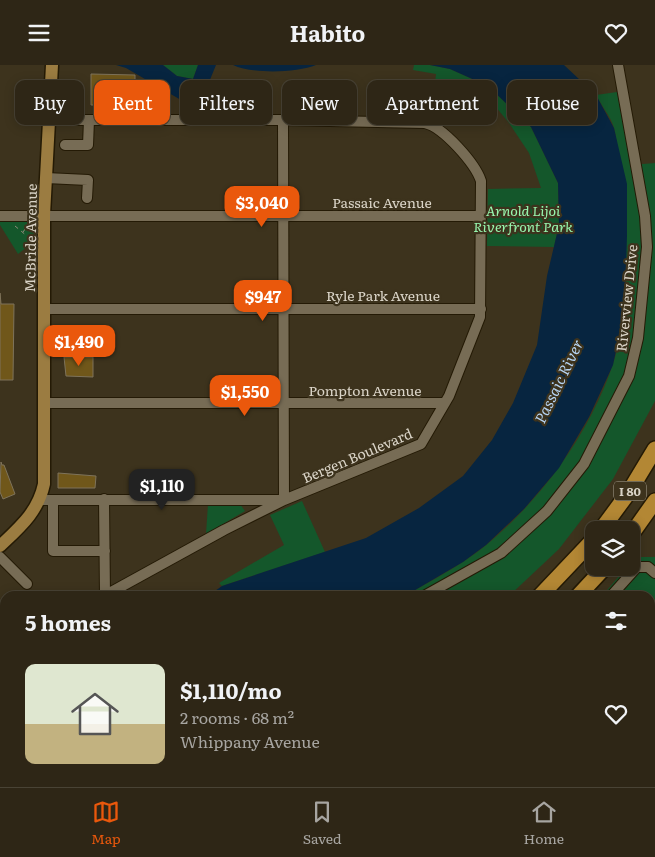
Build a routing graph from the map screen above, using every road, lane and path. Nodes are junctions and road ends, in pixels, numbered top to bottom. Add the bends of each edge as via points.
1 (52, 65) edge
2 (618, 65) edge
3 (51, 80) edge
4 (84, 120) edge
5 (89, 120) junction
6 (282, 120) edge
7 (357, 121) edge
8 (49, 125) edge
9 (283, 125) edge
10 (65, 145) dead end
11 (46, 178) junction
12 (87, 198) dead end
13 (481, 213) junction
14 (5, 215) edge
15 (44, 215) junction
16 (284, 215) junction
17 (557, 233) dead end
18 (44, 240) junction
19 (44, 309) junction
20 (284, 309) junction
21 (481, 309) junction
22 (45, 403) junction
23 (446, 403) junction
24 (284, 405) junction
25 (655, 449) edge
26 (104, 499) junction
27 (47, 500) junction
28 (284, 500) junction
29 (655, 501) edge
30 (608, 521) edge
31 (640, 522) edge
32 (0, 546) edge
33 (585, 548) edge
34 (105, 551) junction
35 (0, 557) edge
36 (655, 573) edge
37 (597, 576) edge
38 (27, 584) dead end
39 (105, 591) edge
40 (114, 591) edge
41 (433, 591) edge
42 (545, 591) edge
43 (583, 591) edge
44 (615, 591) edge

1 - 3 main road, McBride Avenue
2 - 41 street, Riverview Drive via 647,239 640,323 629,376 584,464 547,511 500,553
4 - 5 street, Bergen Boulevard
5 - 6 street, Bergen Boulevard
5 - 10 street via 88,145
7 - 13 street, Bergen Boulevard via 414,122 433,125 445,133 479,175
8 - 11 main road, McBride Avenue
9 - 16 street
11 - 12 street via 88,180
11 - 15 main road, McBride Avenue
13 - 16 street, Passaic Avenue
13 - 17 path via 515,211 538,219 548,230
13 - 21 street, Bergen Boulevard
14 - 15 street, Passaic Avenue
14 - 18 path via 33,241
15 - 16 street, Passaic Avenue
15 - 18 main road, McBride Avenue
16 - 20 street
18 - 19 main road, McBride Avenue
19 - 20 street, Ryle Park Avenue
19 - 22 main road, McBride Avenue
20 - 21 street, Ryle Park Avenue
20 - 24 street
21 - 23 street, Bergen Boulevard
22 - 24 street, Pompton Avenue
22 - 27 main road, McBride Avenue via 44,485
23 - 24 street, Pompton Avenue
23 - 28 street, Bergen Boulevard via 426,439 416,448
24 - 28 street
25 - 30 highway, I 80
26 - 27 street
26 - 28 street
26 - 34 street
27 - 32 main road, McBride Avenue
27 - 34 street via 53,551
28 - 40 street, Bergen Boulevard
29 - 31 highway, I 80
33 - 42 highway
34 - 39 street
35 - 38 street
36 - 44 street via 648,567 637,567
37 - 43 highway

